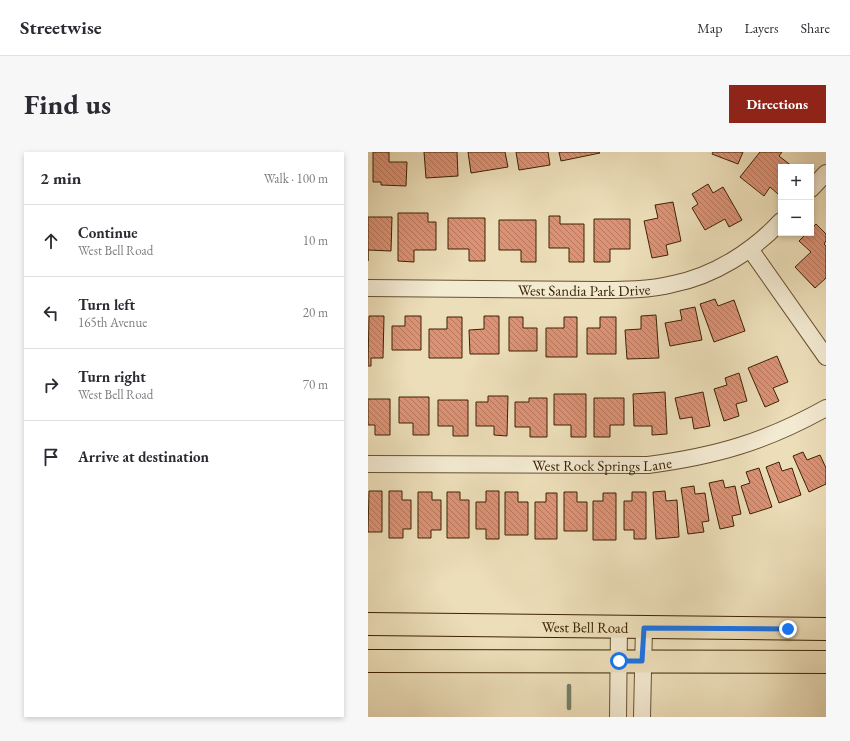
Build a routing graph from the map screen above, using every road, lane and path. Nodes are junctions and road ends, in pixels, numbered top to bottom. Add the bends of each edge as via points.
1 (826, 173) edge
2 (814, 186) edge
3 (778, 224) edge
4 (750, 249) junction
5 (368, 288) edge
6 (826, 356) edge
7 (826, 408) edge
8 (368, 464) edge
9 (368, 624) edge
10 (619, 627) junction
11 (644, 628) junction
12 (826, 629) edge
13 (368, 661) edge
14 (619, 661) junction
15 (642, 661) junction
16 (826, 662) edge
17 (618, 717) edge
18 (642, 717) edge

1 - 2 street
3 - 4 street, West Sandia Park Drive
4 - 5 street, West Sandia Park Drive via 710,273 674,284 637,290
4 - 6 street
7 - 8 street, West Rock Springs Lane via 795,425 735,449 688,460 648,465
9 - 10 main road, West Bell Road
10 - 11 main road, West Bell Road
10 - 14 street
11 - 12 main road, West Bell Road
11 - 15 street
13 - 14 main road
14 - 15 main road
14 - 17 street
15 - 16 main road
15 - 18 street

